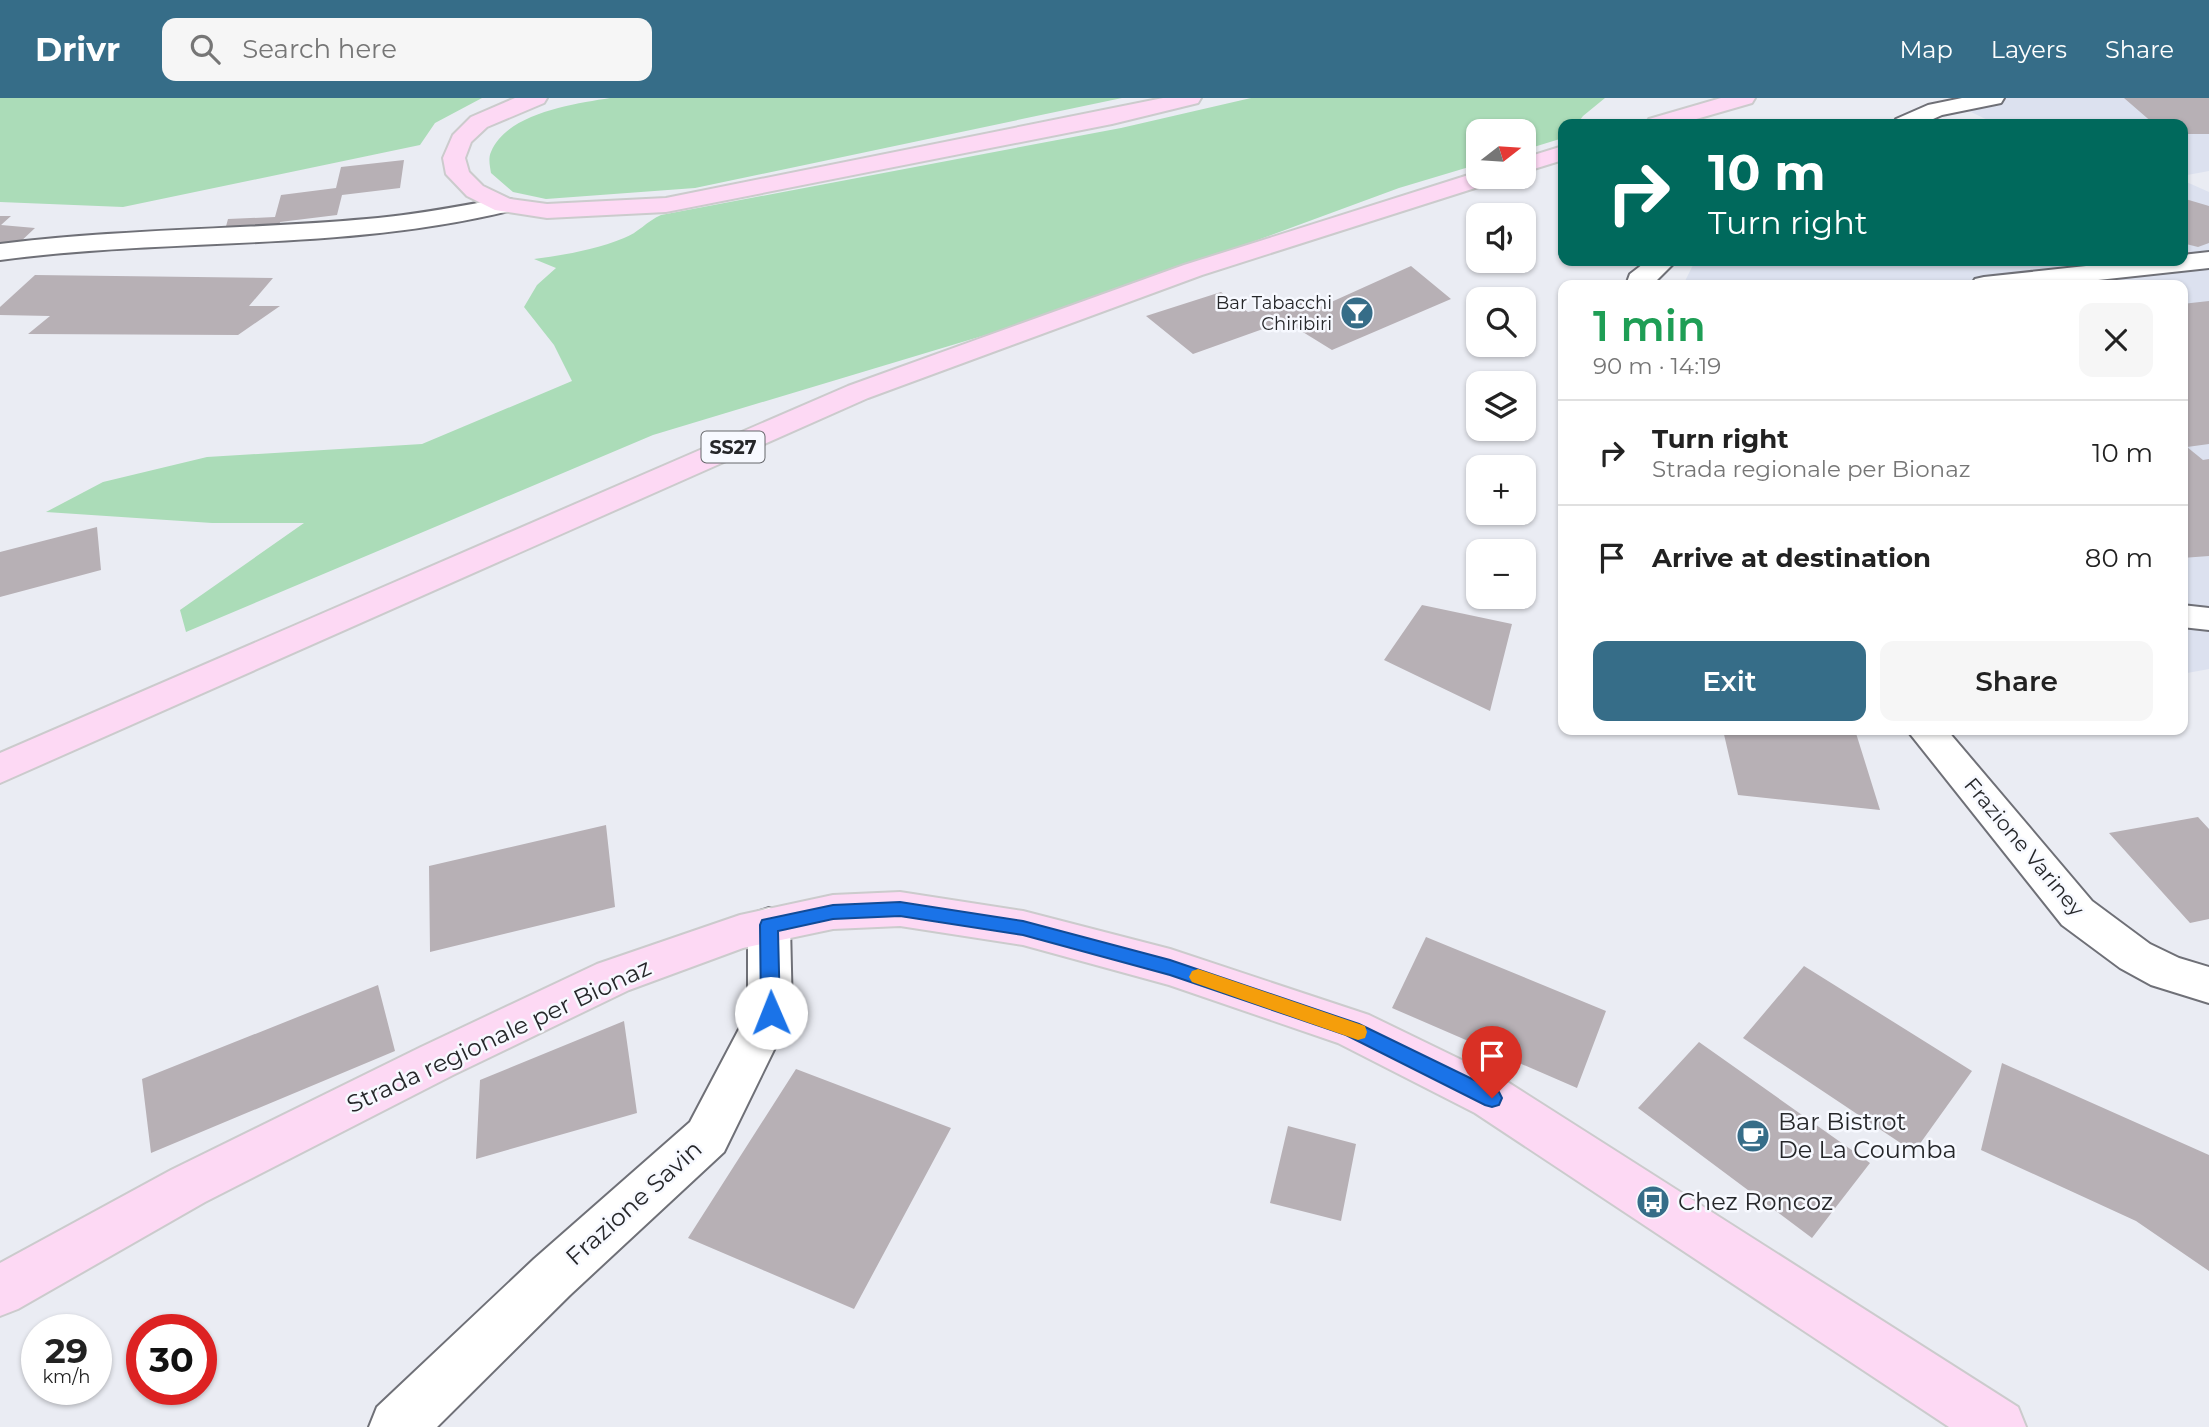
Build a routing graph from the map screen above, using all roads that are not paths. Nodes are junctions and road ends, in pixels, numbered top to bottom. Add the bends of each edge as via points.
1 (536, 98) edge
2 (1190, 98) edge
3 (1744, 98) edge
4 (1993, 98) edge
5 (1674, 119) edge
6 (1915, 119) edge
7 (1558, 155) edge
8 (1536, 161) edge
9 (1466, 183) edge
10 (505, 205) junction
11 (0, 253) edge
12 (2209, 260) edge
13 (2188, 262) edge
14 (1657, 266) edge
15 (2155, 266) edge
16 (1639, 280) edge
17 (2029, 280) edge
18 (2188, 617) edge
19 (2209, 619) edge
20 (1930, 735) edge
21 (0, 769) edge
22 (769, 925) junction
23 (2209, 985) edge
24 (0, 1291) edge
25 (397, 1427) edge
26 (1998, 1427) edge

1 - 10 main road via 479,122 461,141 454,158 458,174 475,191
2 - 10 main road via 666,205 547,211
3 - 5 main road
4 - 6 street
7 - 8 main road
9 - 21 main road, SS27 via 1193,270 858,392
10 - 11 street via 462,216 356,230 108,238
12 - 13 street
14 - 16 street
15 - 17 street
18 - 19 street
20 - 23 street, Frazione Variney via 2077,913 2135,956
22 - 24 main road, Strada regionale per Bionaz via 613,977 188,1186
22 - 25 street, Frazione Savin via 771,1013 707,1137 552,1277
22 - 26 main road, Strada regionale per Bionaz via 833,912 900,909 1023,928 1170,967 1353,1030 1492,1098

